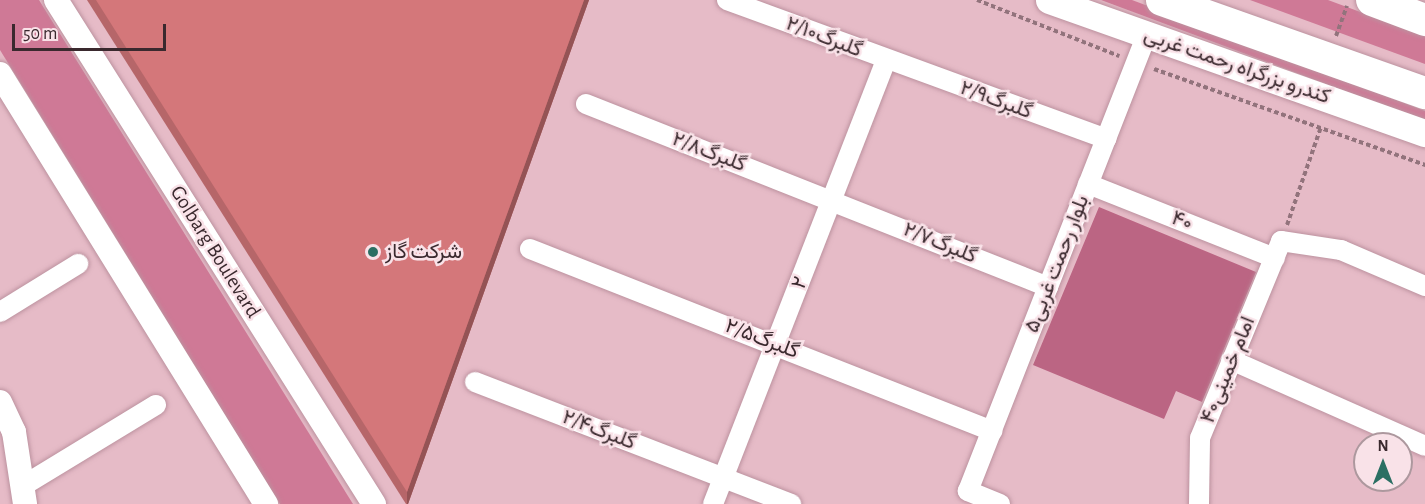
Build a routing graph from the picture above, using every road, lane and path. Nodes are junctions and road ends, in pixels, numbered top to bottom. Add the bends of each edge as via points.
1 (56, 0) edge
2 (727, 0) edge
3 (977, 0) edge
4 (1049, 0) edge
5 (1162, 0) edge
6 (1372, 0) edge
7 (1425, 20) edge
8 (1146, 36) junction
9 (886, 61) junction
10 (1136, 62) junction
11 (0, 74) edge
12 (1425, 93) edge
13 (1331, 98) junction
14 (586, 104) dead end
15 (1321, 128) junction
16 (1425, 132) edge
17 (1106, 139) junction
18 (1425, 165) edge
19 (1088, 184) junction
20 (832, 200) junction
21 (530, 249) dead end
22 (1278, 249) junction
23 (78, 264) dead end
24 (1425, 286) edge
25 (1048, 287) junction
26 (0, 312) edge
27 (777, 345) junction
28 (1231, 360) junction
29 (475, 382) dead end
30 (0, 402) edge
31 (156, 405) dead end
32 (993, 431) junction
33 (1425, 446) edge
34 (724, 477) junction
35 (23, 495) edge
36 (266, 504) edge
37 (374, 504) edge
38 (713, 504) edge
39 (791, 504) edge
40 (1000, 504) edge
41 (1199, 504) edge

1 - 37 street, Golbarg Boulevard
2 - 9 street, گلبرگ۲/۱۰
3 - 10 path
4 - 8 main road, کندرو بزرگراه رحمت غربی
5 - 12 highway
6 - 7 highway
8 - 10 street, بلوار رحمت غربی۵
8 - 13 main road, کندرو بزرگراه رحمت غربی
9 - 17 street, گلبرگ۲/۹
9 - 20 street, ۲
10 - 15 path
10 - 17 street, بلوار رحمت غربی۵
11 - 36 street
13 - 15 path
13 - 16 main road, کندرو بزرگراه رحمت غربی
14 - 20 street, گلبرگ۲/۸
15 - 18 path
15 - 22 path
17 - 19 street, بلوار رحمت غربی۵
19 - 22 street, ۴۰
19 - 25 street, بلوار رحمت غربی۵
20 - 25 street, گلبرگ۲/۷
20 - 27 street, ۲
21 - 27 street, گلبرگ۲/۵
22 - 24 street, ۴۰ via 1341,250
22 - 28 street, امام خمینی۴۰
23 - 26 street
25 - 32 street, بلوار رحمت غربی۵
27 - 32 street, گلبرگ۲/۵
27 - 34 street, ۲
28 - 33 street
28 - 41 street, امام خمینی۴۰ via 1200,438
29 - 34 street, گلبرگ۲/۴
30 - 35 street via 14,432
31 - 35 street
32 - 40 street, بلوار رحمت غربی۵ via 968,491
34 - 38 street, ۲
34 - 39 street, گلبرگ۲/۴

